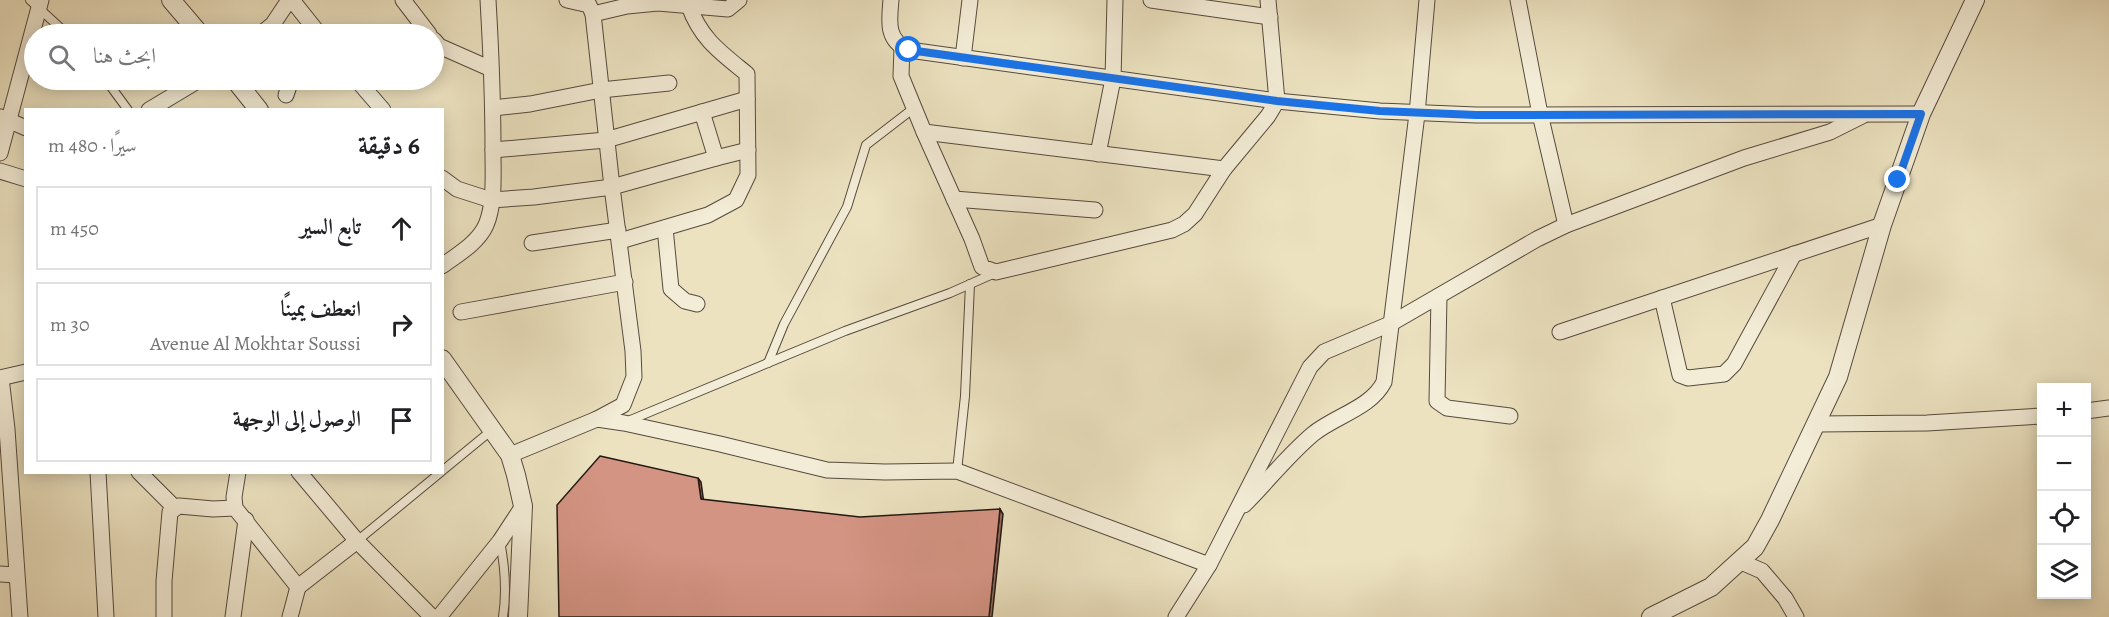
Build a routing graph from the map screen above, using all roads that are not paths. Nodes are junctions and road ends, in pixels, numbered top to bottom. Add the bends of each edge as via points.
1 (171, 0) edge
2 (291, 0) edge
3 (403, 0) edge
4 (488, 0) edge
5 (567, 0) edge
6 (739, 0) edge
7 (891, 0) edge
8 (970, 0) edge
9 (1115, 0) edge
10 (1151, 0) edge
11 (1269, 0) edge
12 (1426, 0) edge
13 (1518, 0) edge
14 (1975, 0) edge
15 (656, 1) edge
16 (36, 2) edge
17 (689, 6) junction
18 (593, 14) junction
19 (1270, 18) junction
20 (30, 24) edge
21 (57, 24) edge
22 (191, 24) edge
23 (273, 24) edge
24 (307, 24) edge
25 (421, 24) edge
26 (24, 46) edge
27 (902, 47) junction
28 (444, 48) edge
29 (963, 58) junction
30 (491, 69) junction
31 (1113, 79) junction
32 (669, 83) dead end
33 (113, 90) edge
34 (182, 90) edge
35 (244, 90) edge
36 (288, 90) edge
37 (366, 90) edge
38 (601, 90) junction
39 (286, 95) dead end
40 (747, 99) junction
41 (1277, 101) junction
42 (127, 108) edge
43 (152, 108) edge
44 (257, 108) edge
45 (381, 108) edge
46 (493, 108) junction
47 (914, 108) junction
48 (702, 112) junction
49 (1417, 114) junction
50 (1540, 114) junction
51 (1866, 114) junction
52 (1921, 114) junction
53 (4, 118) edge
54 (24, 127) edge
55 (924, 132) junction
56 (606, 140) junction
57 (493, 150) junction
58 (748, 150) junction
59 (0, 153) edge
60 (1098, 154) junction
61 (716, 158) junction
62 (1224, 169) junction
63 (0, 171) edge
64 (24, 178) edge
65 (444, 179) edge
66 (612, 187) junction
67 (954, 199) junction
68 (491, 200) junction
69 (1095, 210) dead end
70 (1566, 225) junction
71 (1882, 225) junction
72 (665, 228) junction
73 (619, 236) junction
74 (532, 243) dead end
75 (1794, 254) junction
76 (444, 264) edge
77 (996, 272) junction
78 (625, 282) junction
79 (970, 284) junction
80 (1439, 296) junction
81 (1662, 298) junction
82 (697, 304) dead end
83 (460, 312) dead end
84 (1390, 324) junction
85 (1560, 332) dead end
86 (444, 361) edge
87 (768, 363) junction
88 (24, 372) edge
89 (0, 378) edge
90 (2109, 408) edge
91 (2091, 410) edge
92 (1510, 416) dead end
93 (2037, 416) edge
94 (597, 419) junction
95 (624, 423) junction
96 (1817, 424) junction
97 (492, 430) junction
98 (510, 455) junction
99 (444, 470) edge
100 (957, 471) junction
101 (98, 474) edge
102 (141, 474) edge
103 (238, 474) edge
104 (301, 474) edge
105 (440, 474) edge
106 (523, 506) junction
107 (175, 508) junction
108 (235, 508) junction
109 (1232, 518) junction
110 (246, 520) junction
111 (357, 541) junction
112 (500, 541) junction
113 (1740, 561) junction
114 (1209, 565) junction
115 (0, 574) edge
116 (16, 575) junction
117 (298, 587) junction
118 (441, 615) edge
119 (20, 617) edge
120 (105, 617) edge
121 (164, 617) edge
122 (233, 617) edge
123 (290, 617) edge
124 (503, 617) edge
125 (518, 617) edge
126 (1176, 617) edge
127 (1651, 617) edge
128 (1796, 617) edge

1 - 22 street
2 - 23 street
2 - 24 street
3 - 25 street
4 - 30 street
5 - 18 street via 589,5
6 - 17 street via 728,9
7 - 27 street via 890,30
8 - 29 street
9 - 31 street
10 - 19 street
11 - 19 street
12 - 49 street
13 - 50 street
14 - 52 street
15 - 17 street
15 - 18 street
16 - 20 street
16 - 21 lane
17 - 40 street via 696,25 747,74
18 - 38 street
19 - 41 street
26 - 53 street
27 - 29 street
27 - 47 street via 902,76
28 - 30 street
29 - 31 street
30 - 46 street
31 - 41 street
31 - 60 street
32 - 38 street
33 - 42 lane
34 - 43 street
35 - 44 street
36 - 39 street
37 - 45 street
38 - 46 street
38 - 56 street
40 - 48 street
40 - 58 street
41 - 49 street
41 - 62 street
46 - 57 street
47 - 55 street
47 - 87 lane via 866,145 847,207 789,314
48 - 56 street
48 - 61 street
49 - 50 street
49 - 84 street
50 - 51 street
50 - 70 street
51 - 52 street
51 - 70 street via 1830,132 1744,158
52 - 71 street
53 - 54 street
53 - 59 street
55 - 60 street
55 - 67 street
56 - 57 street
56 - 66 street
57 - 68 street
58 - 61 street
58 - 72 street via 748,175 736,200 708,215
60 - 62 street
61 - 66 street
62 - 77 street via 1195,214 1172,230
63 - 64 street
65 - 68 street via 457,189
66 - 68 street
66 - 73 street
67 - 69 street
67 - 77 street via 982,267
68 - 76 street via 480,235
70 - 80 street
71 - 75 street
71 - 96 street via 1838,377
72 - 73 street
72 - 82 street via 670,289 685,301
73 - 74 street
73 - 78 street
75 - 81 street
75 - 81 street via 1734,364 1724,374 1688,378 1680,375
77 - 79 lane
78 - 83 street
78 - 94 street via 634,376 623,405
79 - 87 lane
79 - 100 lane
80 - 84 street
80 - 92 street via 1437,401 1447,408
81 - 85 street
84 - 109 street via 1318,356
84 - 109 street via 1384,382 1379,392 1308,438
86 - 97 street
87 - 95 lane
88 - 89 street
89 - 116 street via 8,429
90 - 91 street
93 - 96 street
94 - 95 street
94 - 98 street
95 - 100 street via 827,470
96 - 113 street via 1755,547
97 - 98 street
97 - 99 lane
98 - 106 street
100 - 114 street
101 - 120 street
102 - 107 street
103 - 108 street
104 - 111 street
105 - 111 lane
106 - 112 street
106 - 125 street
107 - 108 street
107 - 121 street via 170,515
108 - 110 street
109 - 114 street
110 - 117 street
110 - 122 street
111 - 117 street
111 - 118 street
112 - 118 street
112 - 124 lane via 505,566
113 - 127 street via 1711,587
113 - 128 street via 1762,571
114 - 126 street
115 - 116 street
116 - 119 street
117 - 123 street

